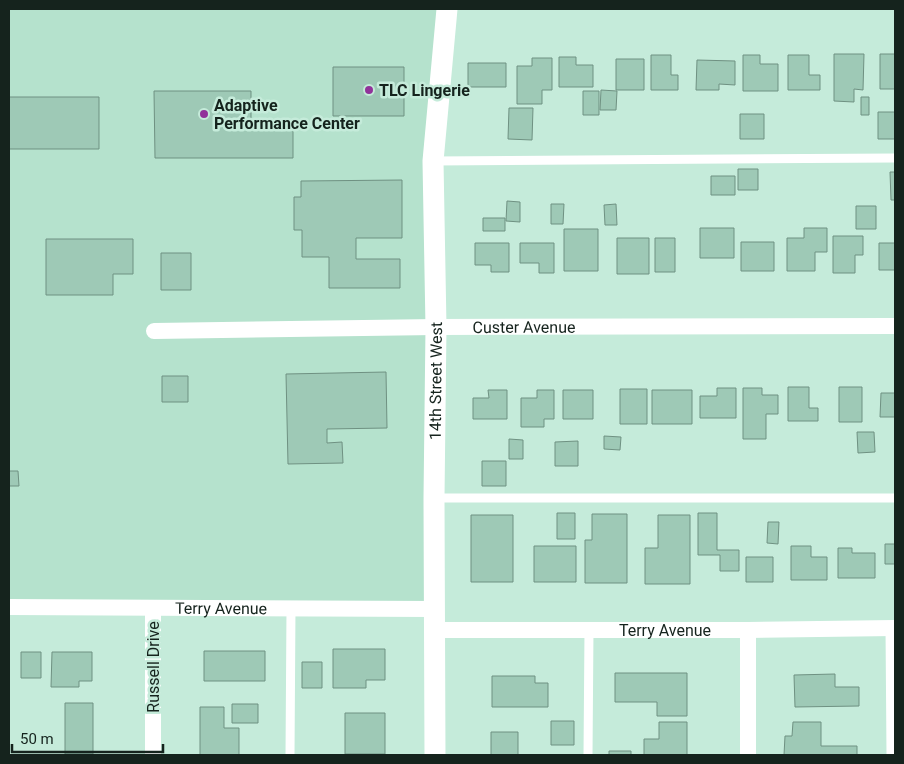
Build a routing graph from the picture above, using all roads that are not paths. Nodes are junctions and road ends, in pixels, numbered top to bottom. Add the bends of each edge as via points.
1 (447, 9) edge
2 (895, 158) edge
3 (433, 161) junction
4 (895, 326) edge
5 (436, 327) junction
6 (154, 331) dead end
7 (434, 498) junction
8 (895, 498) edge
9 (9, 607) edge
10 (153, 608) junction
11 (291, 608) junction
12 (435, 609) junction
13 (893, 628) edge
14 (435, 630) junction
15 (589, 630) junction
16 (748, 630) junction
17 (153, 755) edge
18 (290, 755) edge
19 (435, 755) edge
20 (588, 755) edge
21 (748, 755) edge
22 (891, 755) edge

1 - 3 street, 14th Street West
2 - 3 lane
3 - 5 street, 14th Street West
4 - 5 street, Custer Avenue
5 - 6 street, Custer Avenue
5 - 7 street, 14th Street West
7 - 8 lane
7 - 12 street, 14th Street West
9 - 10 street, Terry Avenue
10 - 11 street, Terry Avenue
10 - 17 street, Russell Drive
11 - 12 street, Terry Avenue
11 - 18 lane
12 - 14 street, 14th Street West
13 - 16 street, Terry Avenue
13 - 22 lane
14 - 15 street, Terry Avenue
14 - 19 street, 14th Street West
15 - 16 street, Terry Avenue
15 - 20 lane
16 - 21 street

